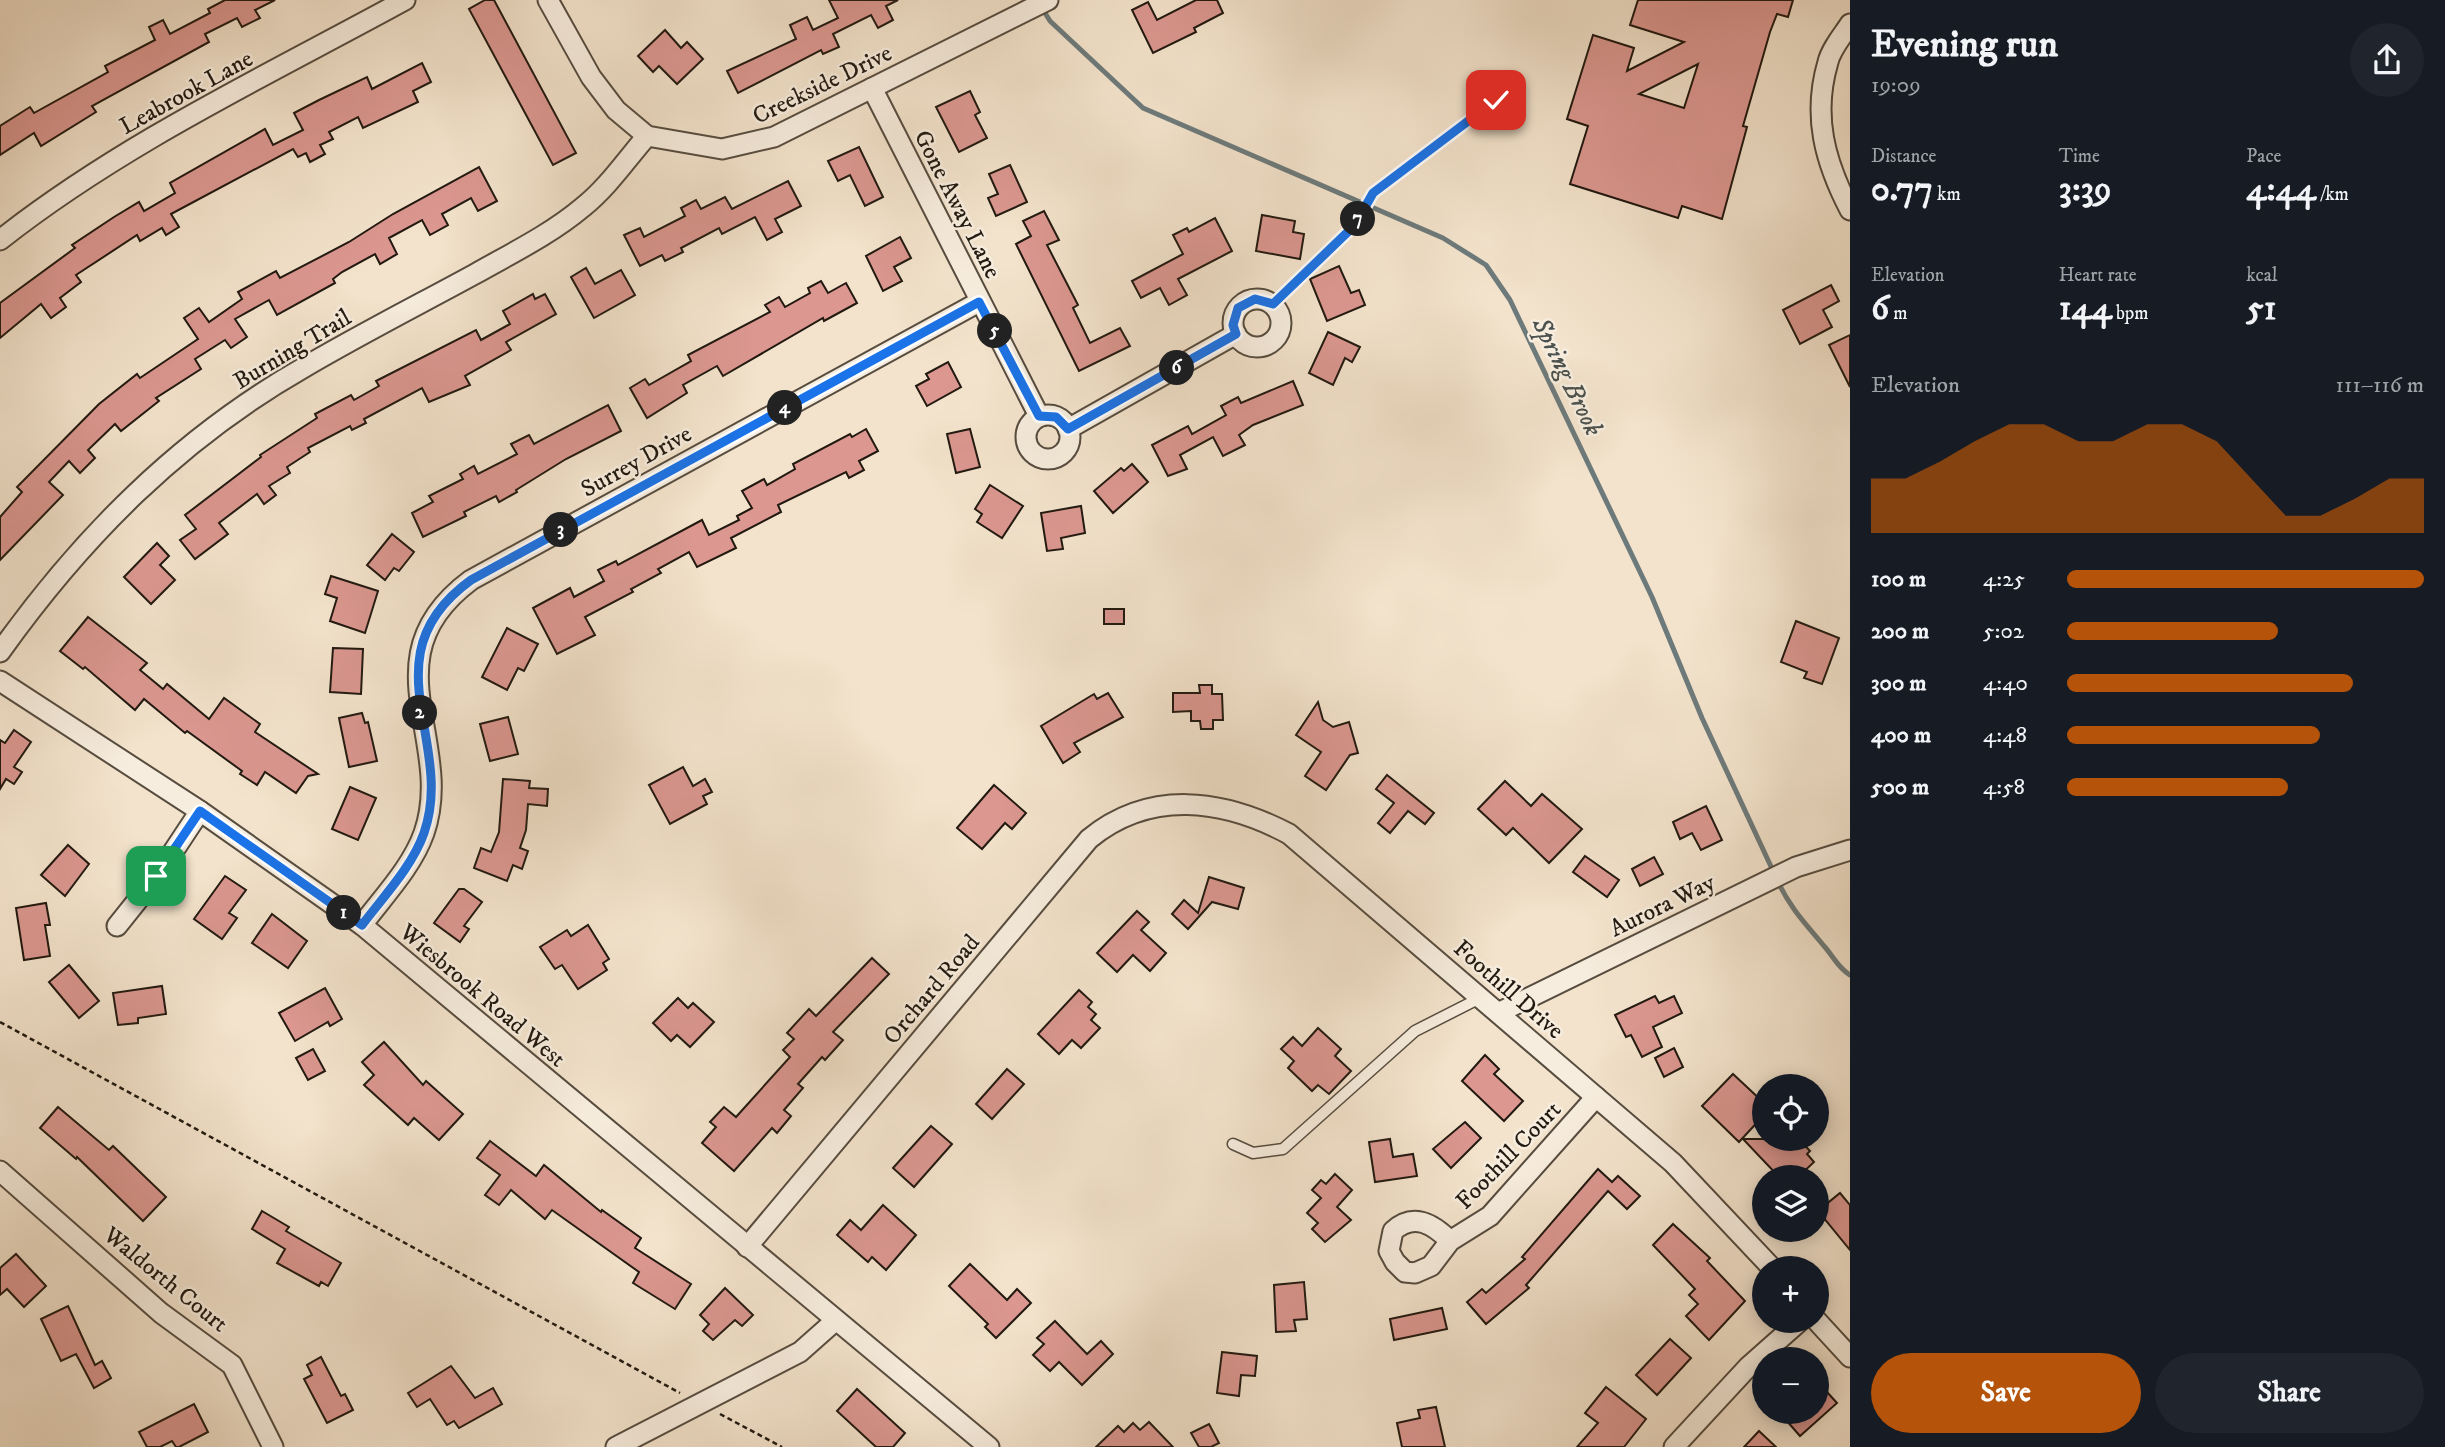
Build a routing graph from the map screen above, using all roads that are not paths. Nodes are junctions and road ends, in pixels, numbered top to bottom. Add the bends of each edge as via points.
1 (405, 0) edge
2 (548, 0) edge
3 (1048, 0) edge
4 (1850, 24) edge
5 (872, 88) junction
6 (647, 136) junction
7 (1850, 210) edge
8 (0, 240) edge
9 (979, 302) junction
10 (1236, 334) junction
11 (1039, 416) junction
12 (1068, 429) junction
13 (0, 652) edge
14 (0, 681) edge
15 (1180, 803) joint
16 (200, 811) junction
17 (1850, 850) edge
18 (362, 925) junction
19 (117, 926) dead end
20 (1482, 997) junction
21 (1500, 1012) junction
22 (1596, 1097) junction
23 (1233, 1144) dead end
24 (0, 1171) edge
25 (1450, 1241) dead end
26 (747, 1247) junction
27 (1761, 1256) edge
28 (835, 1321) junction
29 (1786, 1333) edge
30 (1828, 1333) edge
31 (1850, 1357) edge
32 (273, 1447) edge
33 (616, 1447) edge
34 (989, 1447) edge
35 (1674, 1447) edge

1 - 8 street, Leabrook Lane via 127,153
2 - 6 street via 604,96
3 - 5 street, Creekside Drive
4 - 7 street via 1828,59 1821,129 1829,166
5 - 6 street, Creekside Drive via 754,144 704,148
5 - 9 street, Gone Away Lane
6 - 13 street, Burning Trail via 603,189 562,223 302,368 197,439 99,528
9 - 11 street, Gone Away Lane
9 - 18 street, Surrey Drive via 471,580 450,597 421,643 418,698 430,783 424,832 402,872
10 - 10 street via 1233,325 1238,308 1255,299 1273,304 1282,321 1269,345 1250,346
10 - 12 street
11 - 12 street via 1056,417
11 - 12 street via 1027,428 1026,437 1039,457 1063,453
14 - 16 street, Wiesbrook Road West
15 - 20 street, Foothill Drive via 1239,811 1289,834
15 - 26 street, Orchard Road via 1130,813 1090,839
16 - 18 street, Wiesbrook Road West
16 - 19 street
17 - 21 street, Aurora Way via 1796,867
18 - 26 street, Wiesbrook Road West
20 - 21 street, Foothill Drive
20 - 23 lane via 1415,1031 1283,1149 1253,1153
21 - 22 street, Foothill Drive
22 - 25 street, Foothill Court via 1490,1216
22 - 27 street, Foothill Drive via 1673,1163
24 - 32 street, Waldorth Court via 161,1314 232,1365
26 - 28 street, Wiesbrook Road West
28 - 33 street via 800,1352
28 - 34 street, Wiesbrook Road West
29 - 35 street
30 - 31 street

